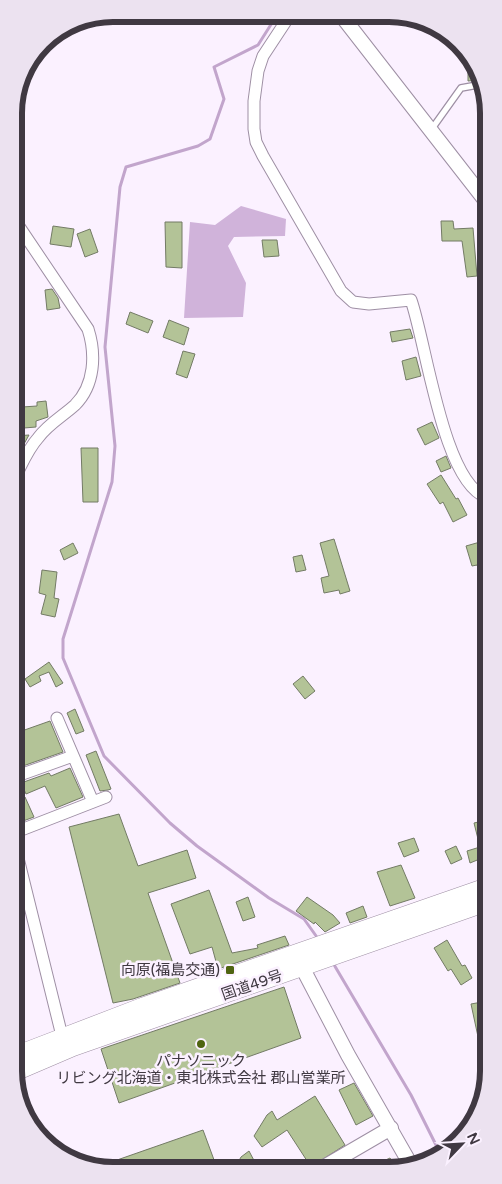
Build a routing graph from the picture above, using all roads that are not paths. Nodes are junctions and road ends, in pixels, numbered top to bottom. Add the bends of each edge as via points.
1 (285, 22) edge
2 (346, 22) edge
3 (475, 85) edge
4 (431, 130) junction
5 (480, 193) edge
6 (23, 232) edge
7 (23, 464) edge
8 (480, 495) edge
9 (57, 718) dead end
10 (73, 756) junction
11 (22, 774) edge
12 (106, 797) dead end
13 (93, 802) junction
14 (22, 830) edge
15 (22, 875) edge
16 (479, 890) edge
17 (479, 905) edge
18 (302, 967) junction
19 (62, 1036) junction
20 (22, 1053) edge
21 (22, 1068) edge
22 (391, 1128) junction
23 (408, 1159) edge
24 (333, 1162) edge

1 - 8 street via 263,56 258,71 254,101 256,142 341,291 353,302 369,304 411,300 447,436 463,476
2 - 4 street
3 - 4 lane via 461,88
4 - 5 street
6 - 7 street via 88,329 93,366 75,405 37,438
9 - 10 street
10 - 11 street
10 - 13 street
12 - 13 street
13 - 14 street
15 - 19 street
16 - 19 highway, 国道49号
17 - 18 highway, 国道49号
18 - 21 highway, 国道49号
18 - 22 street
19 - 20 highway, 国道49号
22 - 23 street
22 - 24 street

